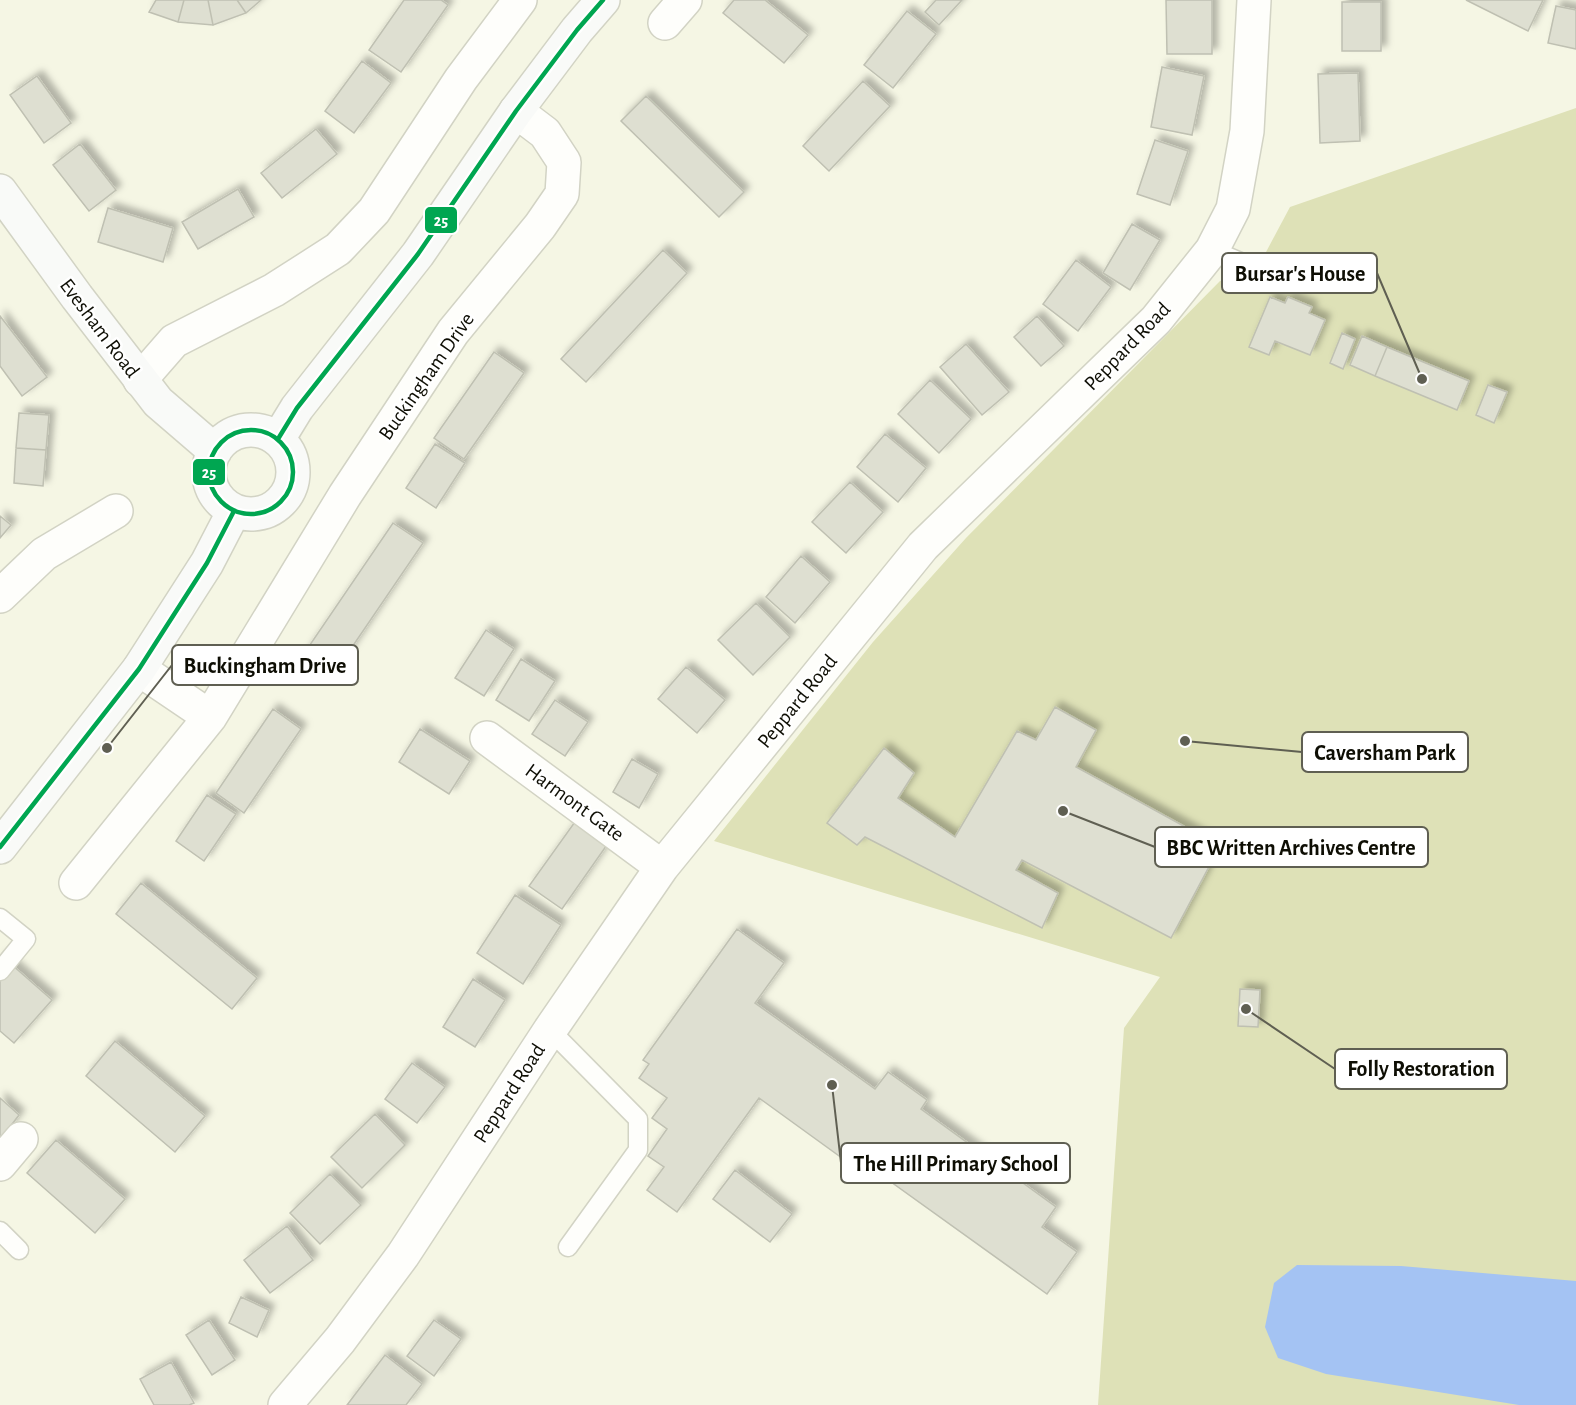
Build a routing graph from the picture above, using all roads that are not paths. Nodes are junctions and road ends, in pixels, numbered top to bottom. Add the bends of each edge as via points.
1 (520, 0) edge
2 (603, 0) edge
3 (1254, 0) edge
4 (516, 111) junction
5 (0, 191) edge
6 (1212, 250) junction
7 (1257, 269) dead end
8 (140, 380) junction
9 (278, 440) junction
10 (215, 451) junction
11 (116, 511) dead end
12 (234, 511) junction
13 (0, 596) edge
14 (139, 669) junction
15 (210, 717) junction
16 (487, 738) dead end
17 (0, 847) edge
18 (662, 867) junction
19 (76, 883) dead end
20 (0, 918) edge
21 (0, 971) edge
22 (550, 1030) junction
23 (21, 1138) dead end
24 (0, 1164) edge
25 (0, 1231) edge
26 (568, 1247) dead end
27 (19, 1250) dead end
28 (285, 1405) edge

1 - 8 street via 461,79 374,211 338,249 274,290 174,341
2 - 4 main road
3 - 6 street, Peppard Road via 1247,131 1233,209
4 - 9 main road via 418,254 297,408
4 - 15 street, Buckingham Drive via 545,133 564,162 562,194 453,332 345,495
5 - 8 main road, Evesham Road
6 - 7 lane
6 - 18 street, Peppard Road via 1155,320 923,546
8 - 10 main road, Evesham Road via 158,402
9 - 10 main road via 251,430 224,440
9 - 12 main road via 288,450 292,464 289,492 268,511 254,515
10 - 12 main road via 210,463 212,488
11 - 13 street via 45,554
12 - 14 main road via 207,563
14 - 15 street
14 - 17 main road
15 - 19 street, Buckingham Drive
16 - 18 street, Harmont Gate
18 - 22 street, Peppard Road
20 - 21 lane via 26,939
22 - 26 lane via 638,1119 638,1150
22 - 28 street, Peppard Road via 403,1255 340,1340
23 - 24 street
25 - 27 lane

